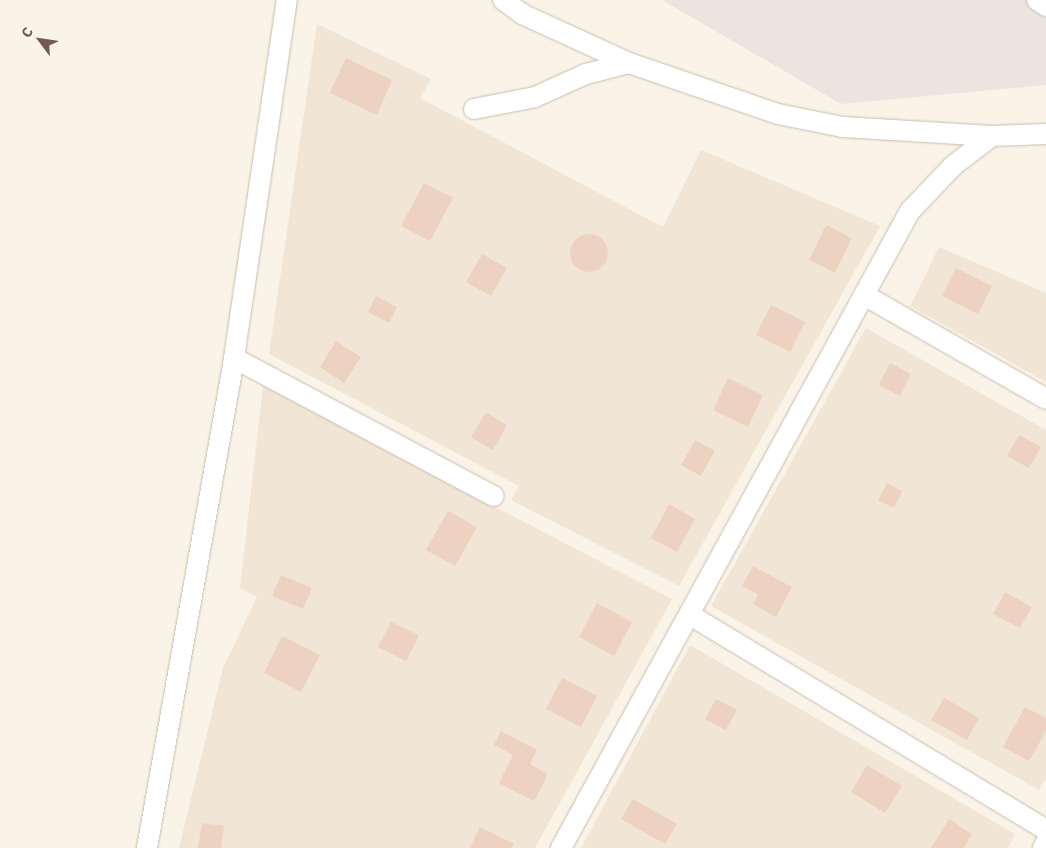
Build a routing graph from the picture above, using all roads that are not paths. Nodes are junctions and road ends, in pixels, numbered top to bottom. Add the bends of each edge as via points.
1 (287, 0) edge
2 (503, 0) edge
3 (1037, 0) edge
4 (1046, 6) edge
5 (629, 63) junction
6 (474, 109) dead end
7 (1046, 134) edge
8 (992, 136) junction
9 (864, 295) junction
10 (234, 358) junction
11 (1046, 399) edge
12 (494, 496) dead end
13 (690, 615) junction
14 (1046, 830) edge
15 (1046, 842) edge
16 (147, 848) edge
17 (561, 848) edge
18 (1043, 848) edge

1 - 10 street
2 - 5 street via 522,14
3 - 4 street
5 - 6 street via 571,80 535,97
5 - 8 street via 778,114 842,128
7 - 8 street
8 - 9 street via 954,165 910,211
9 - 11 street
9 - 13 street
10 - 12 street
10 - 16 street
13 - 14 street
13 - 17 street
15 - 18 street

